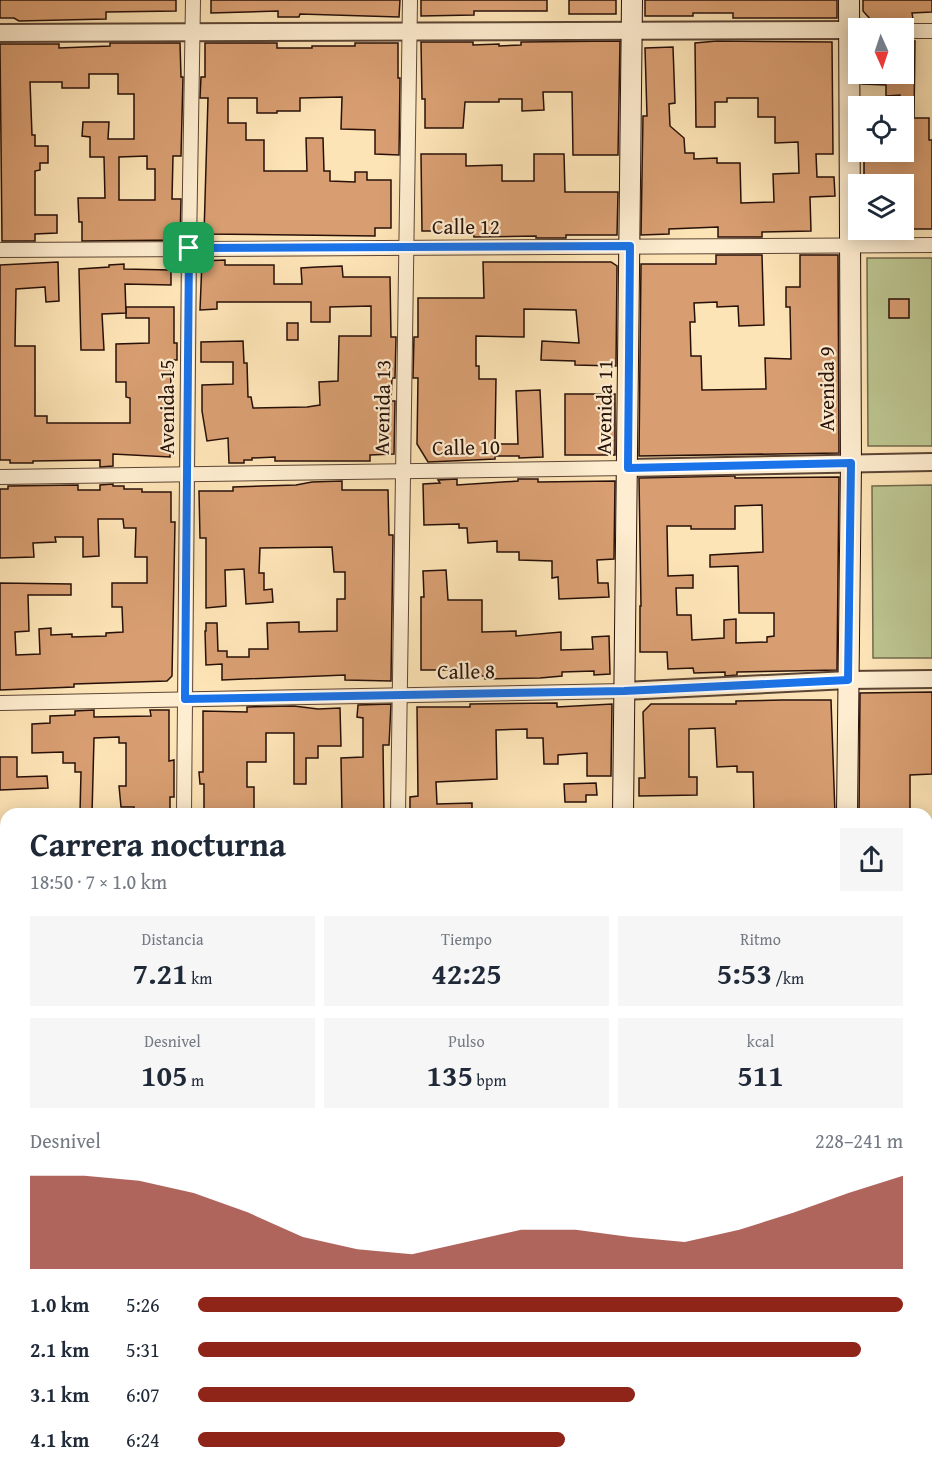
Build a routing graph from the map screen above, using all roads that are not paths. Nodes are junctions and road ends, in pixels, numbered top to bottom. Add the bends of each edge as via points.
1 (194, 0) edge
2 (410, 0) edge
3 (632, 0) edge
4 (849, 0) edge
5 (851, 18) edge
6 (848, 30) edge
7 (632, 31) junction
8 (914, 31) edge
9 (932, 31) edge
10 (194, 32) junction
11 (410, 32) junction
12 (0, 33) edge
13 (852, 84) edge
14 (932, 245) edge
15 (630, 246) junction
16 (849, 246) junction
17 (407, 247) junction
18 (189, 248) junction
19 (0, 250) edge
20 (932, 462) edge
21 (851, 463) junction
22 (628, 468) junction
23 (401, 471) junction
24 (187, 474) junction
25 (0, 477) edge
26 (932, 679) edge
27 (848, 680) junction
28 (624, 691) junction
29 (399, 695) junction
30 (185, 699) junction
31 (0, 703) edge
32 (184, 808) edge
33 (398, 808) edge
34 (623, 808) edge
35 (847, 808) edge

1 - 10 street, Avenida 15
2 - 11 street, Avenida 13
3 - 7 main road, Avenida 11
4 - 5 main road, Avenida 9
6 - 7 street
7 - 11 street
7 - 15 main road, Avenida 11
8 - 9 street
10 - 11 street
10 - 12 street
10 - 18 street, Avenida 15
11 - 17 street, Avenida 13
13 - 16 main road, Avenida 9
14 - 16 street, Calle 12
15 - 16 street, Calle 12
15 - 17 street, Calle 12
15 - 22 main road, Avenida 11
16 - 21 main road, Avenida 9
17 - 18 street, Calle 12
17 - 23 street, Avenida 13
18 - 19 street, Calle 12
18 - 24 street, Avenida 15
20 - 21 street, Calle 10
21 - 22 street, Calle 10
21 - 27 main road, Avenida 9
22 - 23 street, Calle 10
22 - 28 main road, Avenida 11
23 - 24 street, Calle 10
23 - 29 street, Avenida 13
24 - 25 street, Calle 10
24 - 30 street, Avenida 15
26 - 27 street, Calle 8
27 - 28 street, Calle 8
27 - 35 main road, Avenida 9
28 - 29 street, Calle 8
28 - 34 main road, Avenida 11
29 - 30 street, Calle 8
29 - 33 street, Avenida 13
30 - 31 street, Calle 8
30 - 32 street, Avenida 15

